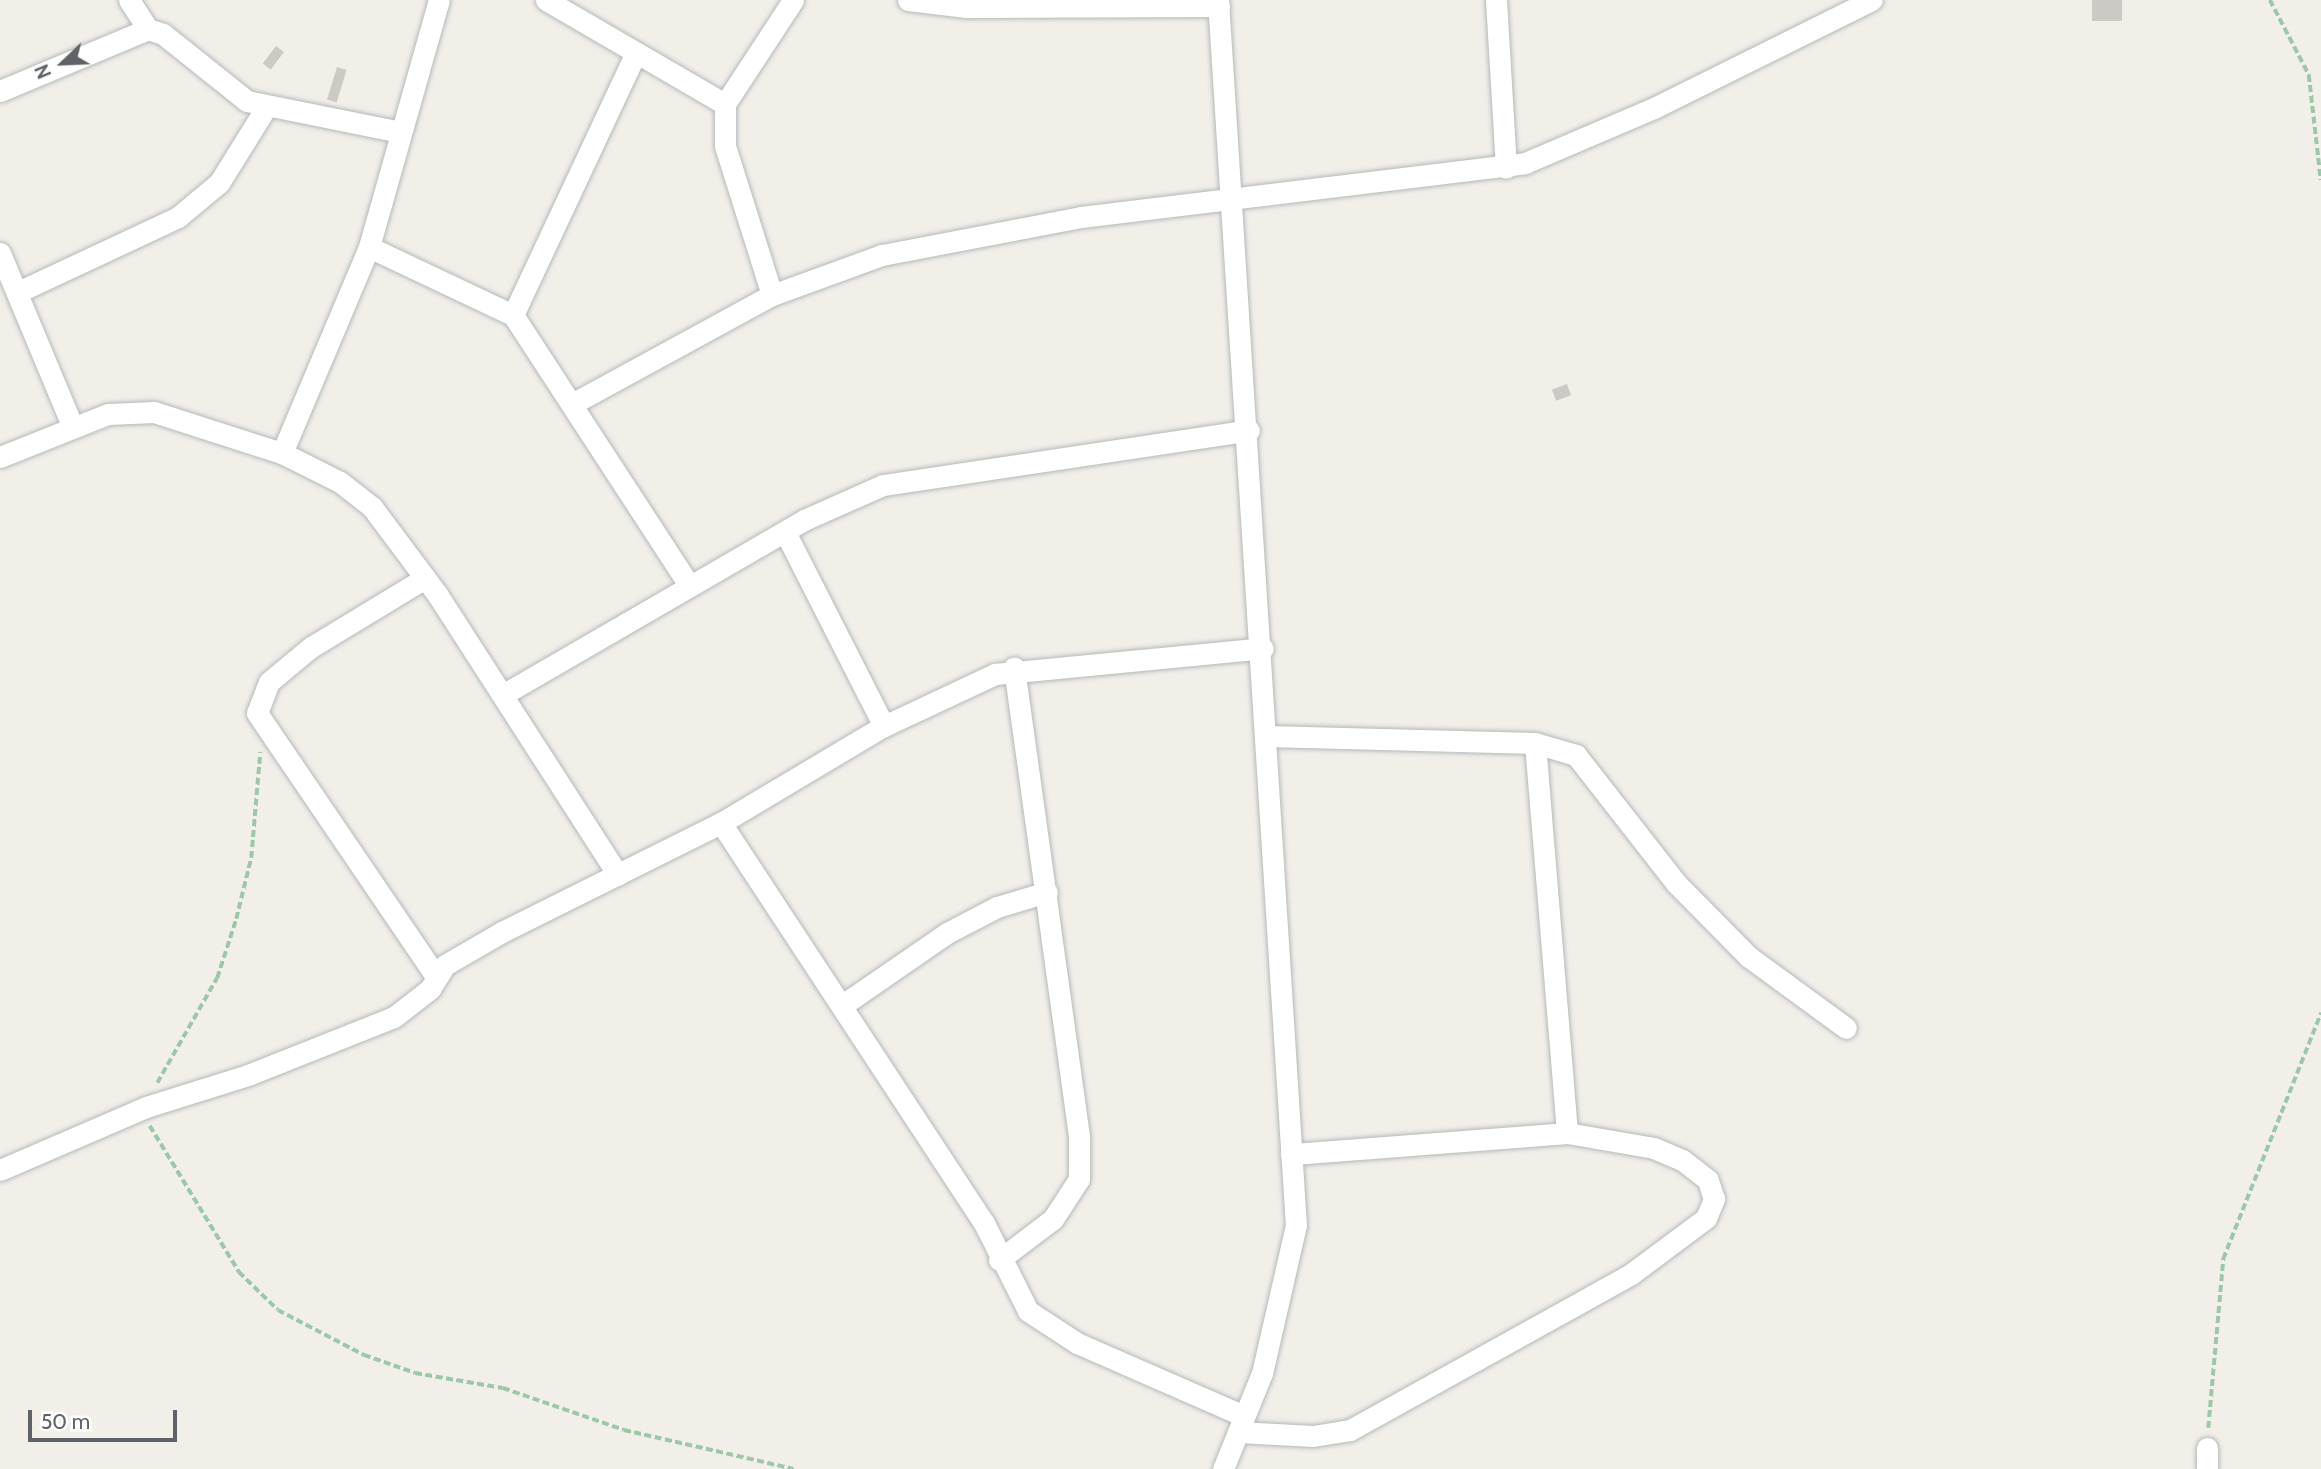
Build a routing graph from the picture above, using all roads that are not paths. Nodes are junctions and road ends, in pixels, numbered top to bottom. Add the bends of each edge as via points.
1 (129, 0) edge
2 (439, 0) edge
3 (546, 0) edge
4 (793, 0) edge
5 (908, 0) edge
6 (1496, 0) edge
7 (1872, 0) edge
8 (1031, 2) edge
9 (1218, 3) edge
10 (148, 29) junction
11 (635, 54) junction
12 (0, 91) edge
13 (725, 104) junction
14 (267, 106) junction
15 (401, 132) junction
16 (1506, 168) junction
17 (1231, 203) junction
18 (369, 247) junction
19 (0, 253) edge
20 (18, 292) junction
21 (772, 295) junction
22 (513, 315) junction
23 (572, 404) junction
24 (72, 425) junction
25 (1249, 430) junction
26 (282, 453) junction
27 (0, 457) edge
28 (785, 531) junction
29 (425, 578) junction
30 (690, 585) junction
31 (1263, 648) junction
32 (1014, 667) junction
33 (504, 694) junction
34 (884, 726) junction
35 (1267, 736) junction
36 (1535, 743) junction
37 (721, 823) junction
38 (618, 875) junction
39 (1047, 892) junction
40 (436, 976) junction
41 (844, 1004) junction
42 (1846, 1028) dead end
43 (1567, 1133) junction
44 (1291, 1154) junction
45 (0, 1170) edge
46 (999, 1260) junction
47 (1241, 1424) junction
48 (1223, 1469) edge

1 - 10 street
2 - 15 street
3 - 11 street
4 - 13 street
5 - 8 street via 965,7
6 - 16 street
7 - 16 street via 1654,108
8 - 9 street
9 - 17 street
10 - 12 street
10 - 14 street via 163,34 220,84
11 - 13 street
11 - 22 street
13 - 21 street via 725,146
14 - 15 street
14 - 20 street via 219,183 178,217
15 - 18 street
16 - 17 street
17 - 21 street via 1081,217 882,255
17 - 25 street
18 - 22 street
18 - 26 street
19 - 20 street
20 - 24 street
21 - 23 street
22 - 23 street
23 - 30 street
24 - 26 street via 108,414 154,412
24 - 27 street
25 - 28 street via 922,474 883,485
25 - 31 street
26 - 29 street via 340,482 372,507
28 - 30 street
28 - 34 street
29 - 33 street
29 - 40 street via 311,647 269,682 257,713 266,734
30 - 33 street
31 - 32 street
31 - 35 street
32 - 34 street
32 - 39 street
33 - 38 street
34 - 37 street
35 - 36 street
35 - 44 street
36 - 42 street via 1576,755 1685,892 1749,957
36 - 43 street
37 - 38 street
37 - 41 street
38 - 40 street via 502,932
39 - 41 street via 997,907 947,933
39 - 46 street via 1079,1179 1053,1219
40 - 45 street via 415,1004 394,1017 143,1108
41 - 46 street via 984,1223
43 - 44 street
43 - 47 street via 1654,1148 1682,1160 1707,1180 1714,1199 1706,1218 1631,1274 1350,1430 1313,1436
44 - 47 street via 1296,1225 1286,1291
46 - 47 street via 1011,1288 1050,1329
47 - 48 street

